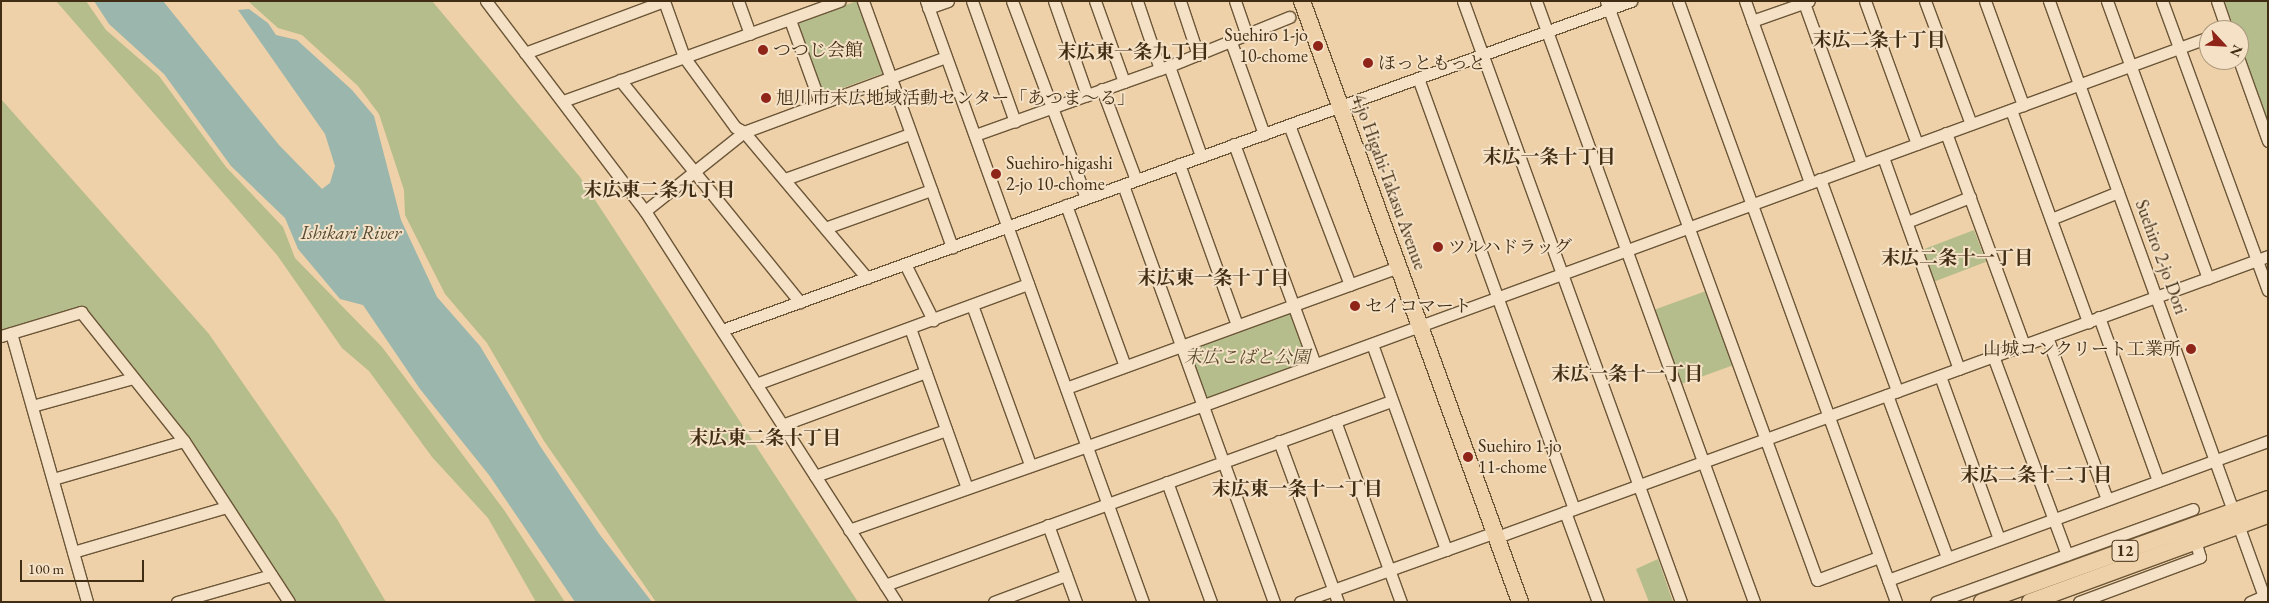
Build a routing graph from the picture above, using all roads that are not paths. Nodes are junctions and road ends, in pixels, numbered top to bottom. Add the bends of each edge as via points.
1 (664, 1) edge
2 (738, 1) edge
3 (840, 1) edge
4 (863, 1) edge
5 (948, 1) edge
6 (972, 1) edge
7 (1012, 1) edge
8 (1054, 1) edge
9 (1096, 1) edge
10 (1137, 1) edge
11 (1180, 1) edge
12 (1235, 1) edge
13 (1302, 1) edge
14 (1463, 1) edge
15 (1536, 1) edge
16 (1631, 1) edge
17 (1678, 1) edge
18 (1745, 1) edge
19 (1865, 1) edge
20 (1925, 1) edge
21 (1985, 1) edge
22 (2049, 1) edge
23 (2107, 1) edge
24 (2162, 1) edge
25 (2217, 1) edge
26 (489, 2) edge
27 (1806, 2) edge
28 (927, 5) edge
29 (1607, 5) edge
30 (1289, 17) dead end
31 (790, 20) junction
32 (2224, 20) edge
33 (1752, 21) junction
34 (1546, 32) junction
35 (1246, 33) junction
36 (750, 34) junction
37 (2199, 41) edge
38 (1231, 42) junction
39 (2180, 48) junction
40 (526, 53) junction
41 (1198, 55) junction
42 (1482, 55) junction
43 (684, 57) junction
44 (946, 57) junction
45 (2130, 66) junction
46 (1164, 67) junction
47 (2242, 70) edge
48 (890, 78) junction
49 (1418, 78) junction
50 (620, 80) junction
51 (1124, 82) junction
52 (2079, 85) junction
53 (1102, 90) junction
54 (1087, 95) junction
55 (563, 101) junction
56 (820, 103) junction
57 (2023, 105) junction
58 (1340, 106) junction
59 (1051, 109) junction
60 (2010, 110) junction
61 (1015, 122) junction
62 (1970, 124) junction
63 (1289, 125) junction
64 (744, 132) junction
65 (1946, 133) junction
66 (910, 134) junction
67 (1264, 134) junction
68 (975, 135) junction
69 (2268, 141) edge
70 (1234, 144) junction
71 (1917, 144) junction
72 (1202, 156) junction
73 (1882, 157) junction
74 (1179, 164) junction
75 (1862, 164) junction
76 (694, 171) junction
77 (785, 179) junction
78 (1136, 180) junction
79 (1815, 181) junction
80 (1123, 184) junction
81 (930, 190) junction
82 (2118, 192) junction
83 (1970, 197) junction
84 (1086, 198) junction
85 (1752, 204) junction
86 (1066, 205) junction
87 (645, 211) junction
88 (2051, 219) junction
89 (1906, 222) junction
90 (1007, 226) junction
91 (1689, 227) junction
92 (825, 228) junction
93 (952, 247) junction
94 (1626, 251) junction
95 (2262, 258) edge
96 (905, 264) junction
97 (1398, 266) junction
98 (1561, 273) junction
99 (867, 278) junction
100 (2208, 278) junction
101 (1028, 284) junction
102 (1350, 285) junction
103 (2268, 290) edge
104 (1497, 296) junction
105 (2157, 296) junction
106 (800, 302) junction
107 (972, 305) junction
108 (1293, 305) junction
109 (2099, 317) junction
110 (933, 320) junction
111 (2088, 322) junction
112 (1237, 325) junction
113 (1420, 326) junction
114 (910, 328) junction
115 (722, 330) junction
116 (6, 334) edge
117 (2047, 337) junction
118 (1372, 344) junction
119 (2024, 345) junction
120 (1181, 346) junction
121 (1993, 356) junction
122 (1316, 364) junction
123 (1125, 366) junction
124 (1959, 369) junction
125 (926, 372) junction
126 (1940, 376) junction
127 (133, 378) junction
128 (756, 384) junction
129 (1066, 388) junction
130 (1892, 393) junction
131 (1391, 401) junction
132 (1204, 405) junction
133 (32, 406) junction
134 (1829, 417) junction
135 (1335, 421) junction
136 (782, 425) junction
137 (946, 430) junction
138 (1765, 439) junction
139 (184, 441) junction
140 (1279, 441) junction
141 (2268, 441) edge
142 (1088, 446) junction
143 (2215, 460) junction
144 (1223, 462) junction
145 (1702, 462) junction
146 (1030, 464) junction
147 (815, 476) junction
148 (53, 479) junction
149 (2158, 481) junction
150 (1167, 482) junction
151 (1639, 486) junction
152 (967, 488) junction
153 (2268, 499) edge
154 (2107, 500) junction
155 (1108, 503) junction
156 (227, 507) junction
157 (2193, 509) dead end
158 (1570, 510) junction
159 (2268, 515) edge
160 (2236, 518) junction
161 (2053, 519) junction
162 (1048, 525) junction
163 (850, 530) junction
164 (2159, 530) junction
165 (1496, 535) junction
166 (1999, 539) junction
167 (2195, 542) junction
168 (1446, 550) junction
169 (73, 552) junction
170 (2067, 555) junction
171 (1880, 557) junction
172 (1947, 558) junction
173 (1389, 570) junction
174 (271, 575) junction
175 (1066, 575) junction
176 (1888, 580) junction
177 (885, 585) junction
178 (1334, 590) junction
179 (1955, 598) edge
180 (2265, 599) edge
181 (87, 602) edge
182 (177, 602) edge
183 (288, 602) edge
184 (896, 602) edge
185 (994, 602) edge
186 (1076, 602) edge
187 (1143, 602) edge
188 (1210, 602) edge
189 (1274, 602) edge
190 (1300, 602) edge
191 (1338, 602) edge
192 (1401, 602) edge
193 (1520, 602) edge
194 (1598, 602) edge
195 (1681, 602) edge
196 (1754, 602) edge
197 (1896, 602) edge
198 (1936, 602) edge
199 (1982, 602) edge
200 (2030, 602) edge
201 (2079, 602) edge
202 (2250, 602) edge

1 - 40 street
1 - 43 street
2 - 36 street
3 - 31 street
4 - 48 street
5 - 28 street
6 - 61 street
7 - 59 street
8 - 54 street
9 - 51 street
10 - 46 street
11 - 41 street
12 - 35 street
13 - 58 highway, 4-jo Higahi-Takasu Avenue
14 - 42 street
15 - 34 street
16 - 29 street
17 - 85 street
18 - 33 street
19 - 71 street
20 - 62 street
21 - 57 street
22 - 52 street, Suehiro 2-jo Dori
23 - 45 street
24 - 39 street
25 - 32 street
26 - 40 street
27 - 33 street
27 - 75 street
28 - 44 street
29 - 34 street
29 - 91 street
30 - 35 street
31 - 36 street
31 - 56 street
33 - 79 street
34 - 42 street
34 - 94 street
35 - 38 street
36 - 43 street
37 - 39 street
38 - 41 street
38 - 67 street
39 - 45 street
39 - 95 street
40 - 55 street
41 - 46 street
42 - 49 street
42 - 98 street
43 - 50 street
43 - 64 street via 735,126
44 - 48 street
44 - 68 street
45 - 52 street
45 - 100 street
46 - 51 street
46 - 72 street
47 - 69 street
48 - 56 street
48 - 66 street
49 - 58 street
49 - 104 street
50 - 55 street
50 - 76 street
51 - 53 street
52 - 57 street
52 - 82 street, Suehiro 2-jo Dori
53 - 54 street
53 - 78 street
54 - 59 street
55 - 87 street
56 - 64 street
57 - 60 street
58 - 63 street
58 - 97 highway, 4-jo Higahi-Takasu Avenue
59 - 61 street
59 - 84 street
60 - 62 street
60 - 88 street
61 - 68 street
62 - 65 street
63 - 67 street
63 - 102 street
64 - 76 street
64 - 77 street
65 - 71 street
65 - 83 street
66 - 77 street
66 - 81 street
67 - 70 street
68 - 90 street
70 - 72 street
70 - 108 street
71 - 73 street
72 - 74 street
73 - 75 street
73 - 89 street
74 - 78 street
74 - 112 street
75 - 79 street
76 - 87 street
76 - 106 street
77 - 92 street
78 - 80 street
79 - 85 street
79 - 130 street
80 - 84 street
80 - 120 street
81 - 92 street
81 - 93 street
82 - 88 street
82 - 105 street, Suehiro 2-jo Dori
83 - 89 street
83 - 119 street
84 - 86 street
85 - 91 street
85 - 134 street
86 - 90 street
86 - 123 street
87 - 115 street
88 - 111 street
89 - 124 street
90 - 93 street
90 - 101 street
91 - 94 street
91 - 138 street
92 - 99 street
93 - 96 street
94 - 98 street
94 - 145 street
95 - 100 street
95 - 103 street
96 - 99 street
96 - 110 street
97 - 102 street
97 - 113 highway, 4-jo Higahi-Takasu Avenue
98 - 104 street
98 - 151 street
99 - 106 street
100 - 105 street
101 - 107 street
101 - 129 street
102 - 108 street
104 - 113 street
104 - 158 street
105 - 109 street
105 - 143 street, Suehiro 2-jo Dori
106 - 115 street
107 - 110 street
107 - 146 street
108 - 112 street
108 - 122 street
109 - 111 street
109 - 149 street
110 - 114 street
111 - 117 street
112 - 120 street
113 - 118 street
113 - 165 highway, 4-jo Higahi-Takasu Avenue
114 - 125 street
114 - 128 street
115 - 128 street
116 - 127 street via 82,312
116 - 133 street
117 - 119 street
117 - 154 street
118 - 122 street
118 - 131 street
119 - 121 street
120 - 123 street
120 - 132 street
121 - 124 street
121 - 161 street
122 - 132 street
123 - 129 street
124 - 126 street
125 - 136 street
125 - 137 street
126 - 130 street
126 - 166 street
127 - 133 street
127 - 139 street
128 - 136 street
129 - 142 street
130 - 134 street
130 - 172 street
131 - 135 street
131 - 168 street
132 - 142 street
132 - 144 street
133 - 148 street
134 - 138 street
134 - 171 street
135 - 140 street
135 - 173 street
136 - 147 street
137 - 147 street
137 - 152 street
138 - 145 street
138 - 171 street via 1817,580
139 - 148 street
139 - 156 street
140 - 144 street
140 - 178 street
141 - 143 street
142 - 146 street
142 - 155 street
143 - 149 street
143 - 160 street, Suehiro 2-jo Dori
144 - 150 street
144 - 189 street
145 - 151 street
145 - 196 street
146 - 152 street
147 - 163 street
148 - 169 street
149 - 154 street
150 - 155 street
150 - 188 street
151 - 158 street
151 - 195 street
152 - 163 street
153 - 160 highway, 12
154 - 161 street
155 - 162 street
155 - 187 street
156 - 169 street
156 - 174 street
157 - 164 street
158 - 165 street
158 - 194 street
159 - 160 highway, 12
160 - 164 highway, 12
160 - 167 highway, 12
160 - 180 street, Suehiro 2-jo Dori
161 - 166 street
161 - 170 street
162 - 175 street
162 - 177 street
163 - 177 street
164 - 170 street
164 - 199 highway, 12
165 - 168 street
165 - 193 highway, 4-jo Higahi-Takasu Avenue
166 - 172 street
167 - 200 highway, 12
167 - 201 street via 2200,557
168 - 173 street
169 - 181 street
170 - 179 street
171 - 176 street
172 - 176 street
173 - 178 street
173 - 192 street
174 - 182 street
174 - 183 street
175 - 185 street
175 - 186 street
176 - 197 street
177 - 184 street
178 - 190 street
178 - 191 street
179 - 198 street
180 - 202 street

